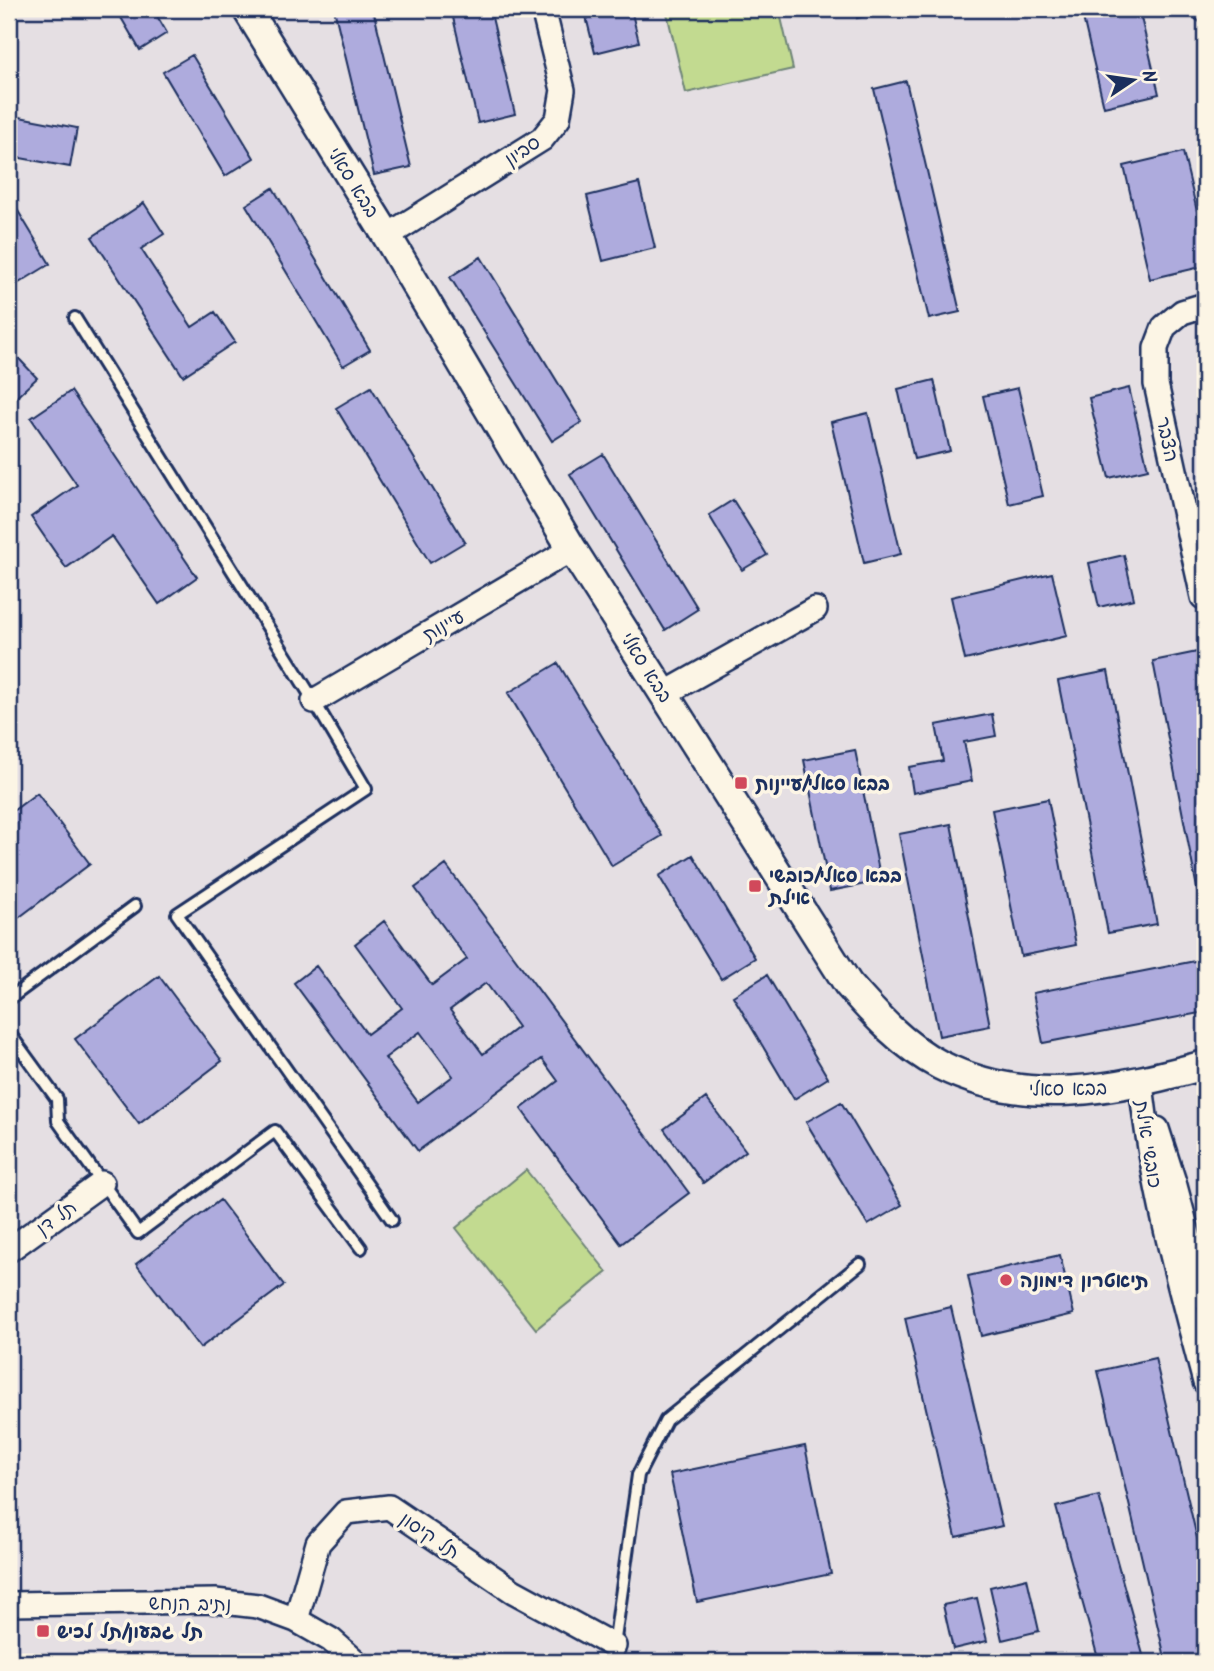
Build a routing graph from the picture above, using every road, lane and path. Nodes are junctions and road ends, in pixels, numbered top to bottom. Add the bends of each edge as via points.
1 (247, 9) edge
2 (543, 9) edge
3 (387, 236) junction
4 (1205, 305) edge
5 (75, 318) dead end
6 (572, 549) junction
7 (1203, 597) dead end
8 (815, 609) dead end
9 (664, 694) junction
10 (314, 701) junction
11 (135, 906) dead end
12 (9, 999) edge
13 (9, 1033) edge
14 (1205, 1065) edge
15 (1140, 1083) junction
16 (102, 1183) junction
17 (392, 1220) dead end
18 (361, 1248) dead end
19 (9, 1250) edge
20 (860, 1264) dead end
21 (1205, 1298) edge
22 (1205, 1382) edge
23 (9, 1604) edge
24 (296, 1620) junction
25 (614, 1646) joint
26 (356, 1662) edge

1 - 3 street, בבא סאלי
2 - 3 street, סביון via 563,90 558,119 542,139
3 - 6 street, בבא סאלי
4 - 7 street, הצבר via 1173,319 1164,327 1156,348 1156,384
5 - 10 lane
6 - 9 street, בבא סאלי
6 - 10 street, עיינות
8 - 9 street
9 - 15 street, בבא סאלי via 848,984 876,1017 910,1045 972,1078 1008,1086 1078,1091
10 - 17 lane via 366,789 177,914
11 - 12 lane
13 - 16 lane via 57,1098 58,1121
14 - 15 street, בבא סאלי
15 - 21 street, כובשי אילת via 1174,1182
15 - 22 street, כובשי אילת via 1163,1224
16 - 18 lane via 138,1233 275,1131
16 - 19 street, תל דן
20 - 25 lane via 666,1420 638,1475
23 - 24 street, נתיב הנחש via 215,1601 258,1606
24 - 25 street, תל קיסון via 318,1543 346,1512 389,1507 513,1591
24 - 26 street, נתיב הנחש via 331,1640

